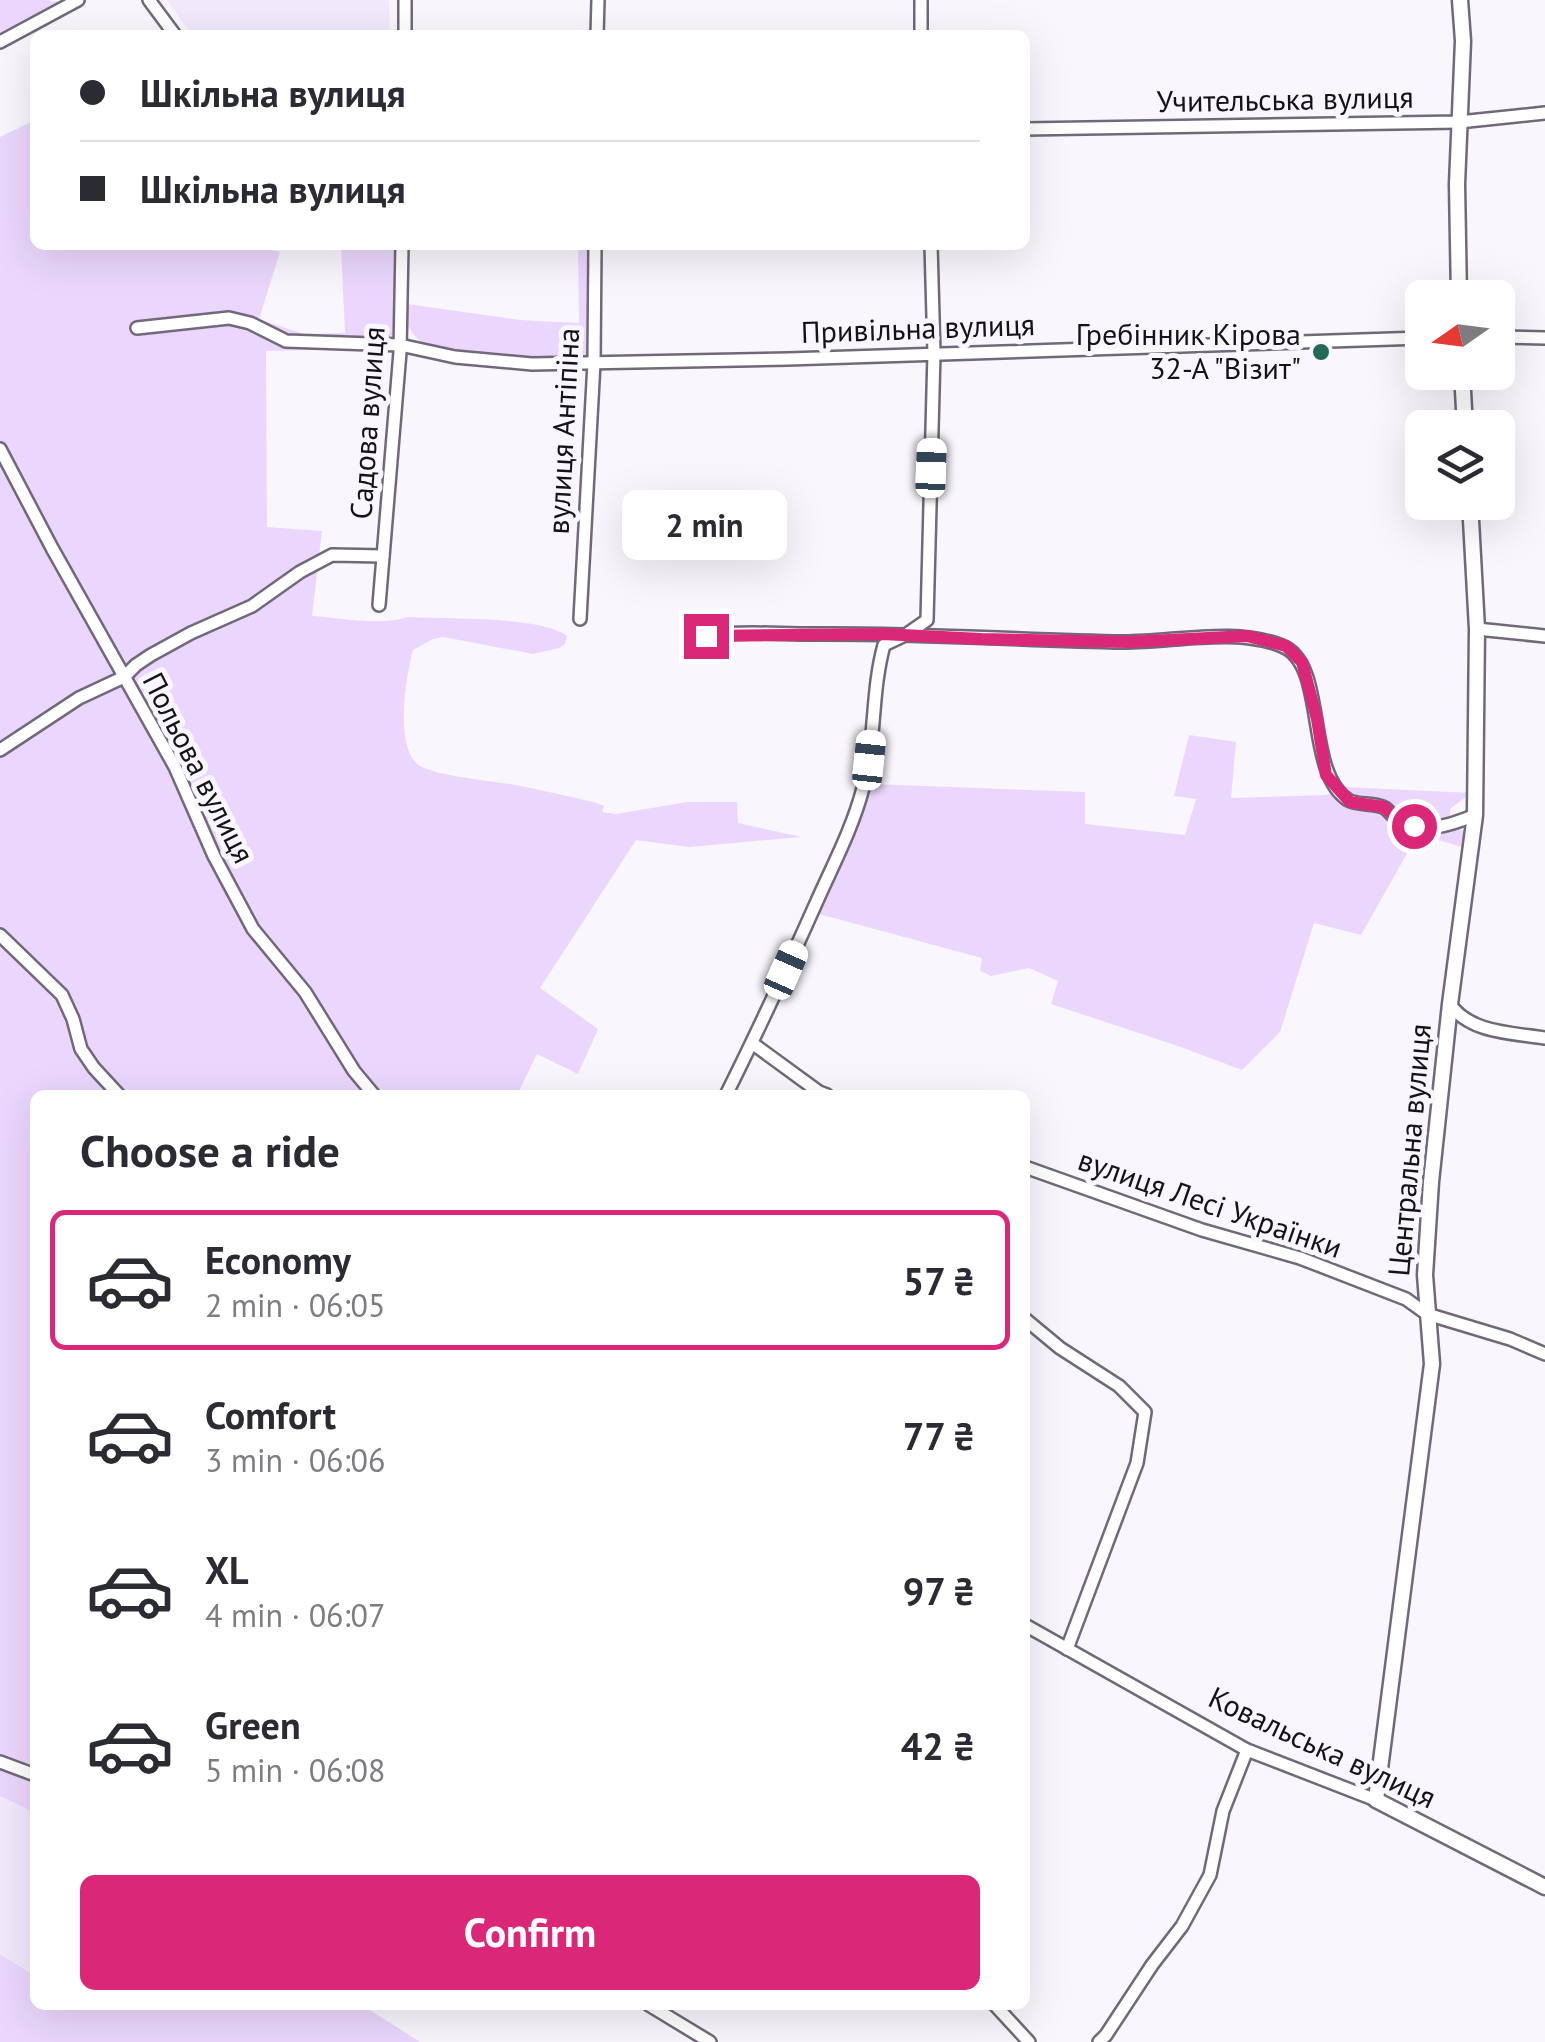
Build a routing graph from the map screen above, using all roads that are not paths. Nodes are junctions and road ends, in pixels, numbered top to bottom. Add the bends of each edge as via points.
1 (78, 0) edge
2 (148, 0) edge
3 (405, 0) edge
4 (598, 0) edge
5 (921, 0) edge
6 (1460, 0) edge
7 (171, 30) edge
8 (405, 30) edge
9 (597, 30) edge
10 (922, 30) edge
11 (0, 42) edge
12 (1545, 113) edge
13 (1459, 122) junction
14 (1030, 129) edge
15 (402, 250) edge
16 (595, 250) edge
17 (931, 250) edge
18 (1459, 280) edge
19 (137, 328) dead end
20 (1515, 337) edge
21 (1545, 338) edge
22 (1405, 339) edge
23 (400, 345) junction
24 (934, 354) junction
25 (594, 363) junction
26 (0, 449) edge
27 (1471, 520) edge
28 (383, 556) junction
29 (379, 604) dead end
30 (580, 619) dead end
31 (1477, 629) junction
32 (907, 634) junction
33 (706, 636) dead end
34 (1545, 636) edge
35 (124, 677) junction
36 (0, 750) edge
37 (1475, 815) junction
38 (0, 935) edge
39 (1450, 1004) junction
40 (1545, 1038) edge
41 (752, 1043) junction
42 (114, 1090) edge
43 (370, 1090) edge
44 (728, 1090) edge
45 (816, 1090) edge
46 (1030, 1169) edge
47 (1428, 1314) junction
48 (1030, 1324) edge
49 (1545, 1354) edge
50 (1030, 1629) edge
51 (1067, 1649) junction
52 (1247, 1750) junction
53 (0, 1762) edge
54 (30, 1773) edge
55 (1376, 1800) junction
56 (1545, 1887) edge
57 (657, 2010) edge
58 (1000, 2010) edge
59 (710, 2042) edge
60 (1029, 2042) edge
61 (1099, 2042) edge

1 - 11 street
2 - 7 street
3 - 8 street
4 - 9 street
5 - 10 street
6 - 13 street
12 - 13 street, Учительська вулиця
13 - 14 street, Учительська вулиця
13 - 18 street
15 - 23 street, Садова вулиця
16 - 25 street, вулиця Антіпіна
17 - 24 street
19 - 23 street, Привільна вулиця via 228,318 286,341
20 - 21 street
22 - 24 street, Привільна вулиця
23 - 25 street, Привільна вулиця via 532,364
23 - 28 street, Садова вулиця
24 - 25 street, Привільна вулиця
24 - 32 street via 927,620
25 - 30 street, вулиця Антіпіна
26 - 35 street, Польова вулиця
27 - 31 street, Центральна вулиця
28 - 29 street, Садова вулиця
28 - 35 street via 332,555 252,606 151,655
31 - 34 street
31 - 37 street, Центральна вулиця
32 - 33 street
32 - 37 street via 1130,642 1247,636 1286,646 1302,662 1326,775 1350,802 1384,807 1396,818 1431,828
32 - 41 street via 884,645 863,790
35 - 36 street
35 - 43 street, Польова вулиця via 253,929 305,992
37 - 39 street, Центральна вулиця
38 - 42 street via 62,995 81,1049
39 - 40 street via 1468,1022
39 - 47 street, Центральна вулиця via 1431,1182
41 - 44 street
41 - 45 street
46 - 47 street, вулиця Лесі Українки via 1300,1258
47 - 49 street, вулиця Лесі Українки
47 - 55 street, Центральна вулиця via 1432,1364
48 - 51 street via 1119,1386 1144,1412 1137,1464
50 - 51 street, Ковальська вулиця
51 - 52 street, Ковальська вулиця
52 - 55 street, Ковальська вулиця
52 - 61 street via 1222,1811 1210,1875
53 - 54 street
55 - 56 street, Ковальська вулиця
57 - 59 street
58 - 60 street

